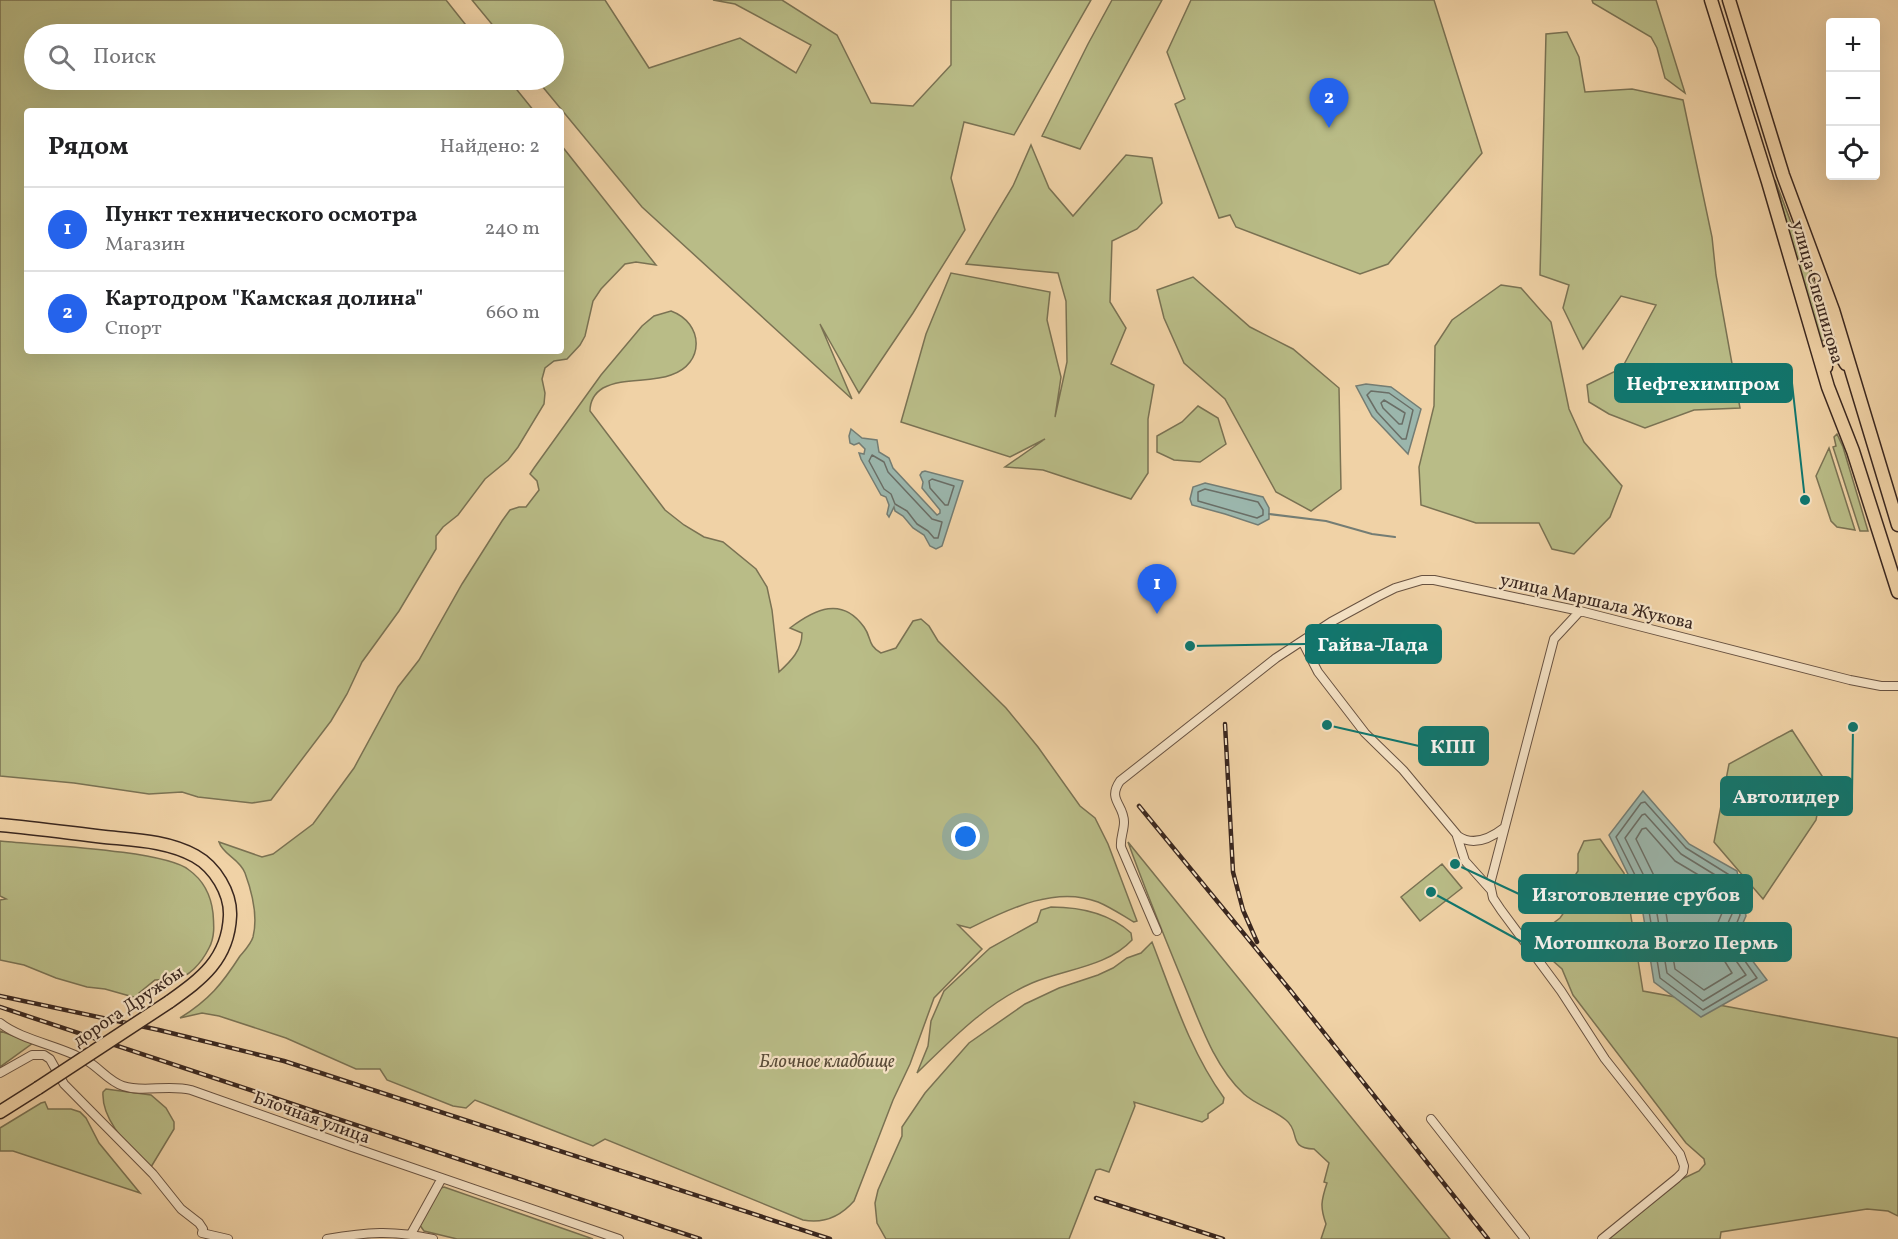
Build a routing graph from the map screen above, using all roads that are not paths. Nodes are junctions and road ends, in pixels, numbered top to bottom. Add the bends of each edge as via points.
1 (1711, 0) edge
2 (1729, 0) edge
3 (1855, 381) junction
4 (1828, 387) junction
5 (1898, 525) edge
6 (1898, 592) edge
7 (1580, 610) junction
8 (1302, 641) junction
9 (1898, 685) edge
10 (0, 825) edge
11 (1505, 827) junction
12 (1455, 832) junction
13 (1491, 890) junction
14 (1157, 931) dead end
15 (0, 1023) edge
16 (0, 1073) edge
17 (0, 1112) edge
18 (1431, 1119) dead end
19 (442, 1178) junction
20 (411, 1234) junction
21 (228, 1239) edge
22 (327, 1239) edge
23 (433, 1239) edge
24 (619, 1239) edge
25 (1525, 1239) edge
26 (1602, 1239) edge

1 - 4 main road, улица Спешилова
2 - 3 main road, улица Спешилова via 1783,175
3 - 4 main road via 1839,353 1830,350 1826,353
3 - 5 main road, улица Спешилова
4 - 6 main road, улица Спешилова
7 - 8 street, улица Маршала Жукова via 1422,580 1377,597
7 - 9 street, улица Маршала Жукова via 1850,680 1881,687
7 - 11 street via 1554,639
8 - 12 street via 1318,672 1365,733 1410,778
8 - 14 street, улица Маршала Жукова via 1115,788 1124,821 1121,847
10 - 17 main road, дорога Дружбы, bridge via 161,844 195,855 224,888 230,909 226,940 205,974 169,1002
11 - 12 street via 1478,841 1466,840
11 - 13 street
12 - 13 street via 1465,861
13 - 26 street via 1596,1046 1683,1161 1683,1172 1677,1178
15 - 19 street, Блочная улица via 79,1056 122,1086 179,1086
16 - 21 street via 32,1055 44,1055 54,1063 64,1084 153,1174 181,1209 199,1223 202,1233
18 - 25 street
19 - 20 street
19 - 24 street, Блочная улица
20 - 22 street via 372,1232
20 - 23 street

